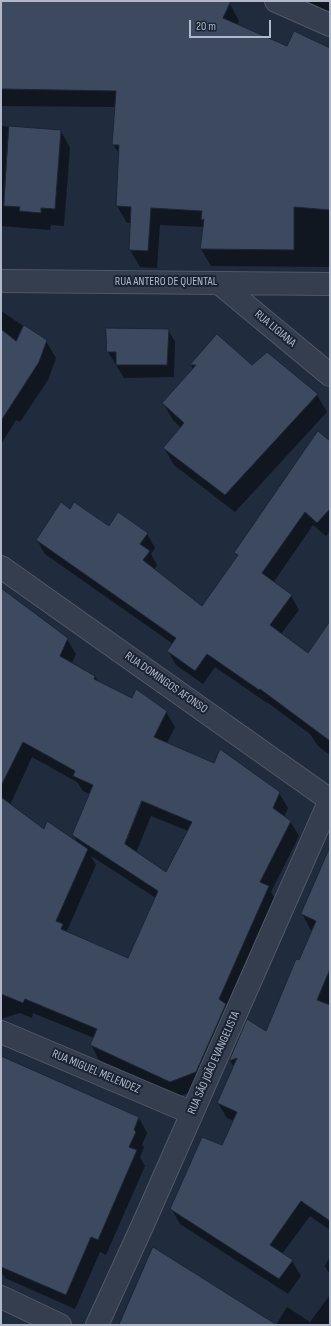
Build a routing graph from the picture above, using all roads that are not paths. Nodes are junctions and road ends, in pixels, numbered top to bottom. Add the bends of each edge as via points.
1 (276, 1) edge
2 (330, 25) edge
3 (1, 281) edge
4 (219, 283) junction
5 (330, 284) edge
6 (330, 375) edge
7 (1, 567) edge
8 (330, 800) edge
9 (1, 1032) edge
10 (192, 1113) junction
11 (1, 1297) edge
12 (60, 1325) edge
13 (97, 1325) edge

1 - 2 street
3 - 4 street, RUA ANTERO DE QUENTAL
4 - 5 street, RUA ANTERO DE QUENTAL
4 - 6 street, RUA LIGIANA
7 - 8 street, RUA DOMINGOS AFONSO
8 - 10 street, RUA SÃO JOÃO EVANGELISTA
9 - 10 street, RUA MIGUEL MELENDEZ
10 - 13 street, RUA SÃO JOÃO EVANGELISTA
11 - 12 street

